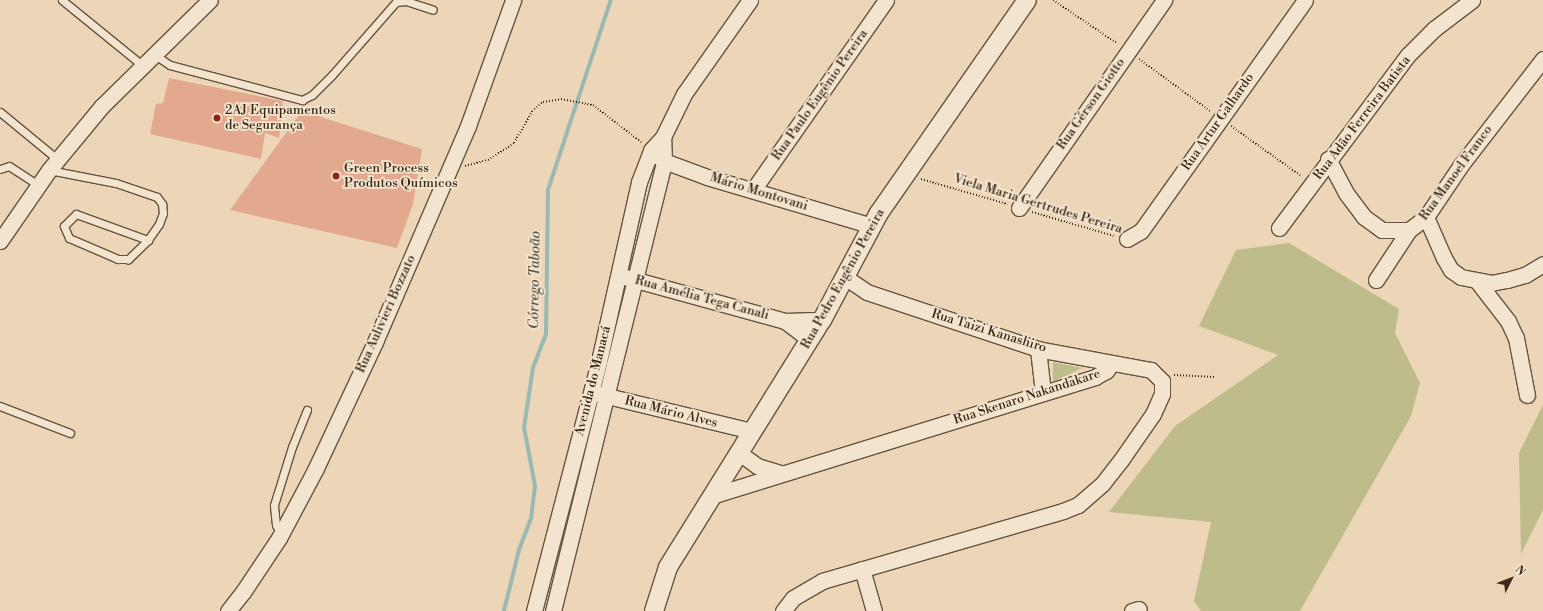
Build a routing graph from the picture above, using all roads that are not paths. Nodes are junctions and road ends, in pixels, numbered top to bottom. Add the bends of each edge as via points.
1 (62, 0) edge
2 (210, 0) edge
3 (513, 0) edge
4 (750, 0) edge
5 (886, 0) edge
6 (1027, 0) edge
7 (1164, 0) edge
8 (1305, 0) edge
9 (1472, 0) edge
10 (433, 10) dead end
11 (155, 55) junction
12 (1543, 59) edge
13 (142, 65) junction
14 (0, 112) edge
15 (663, 138) junction
16 (651, 150) junction
17 (1328, 159) junction
18 (664, 161) junction
19 (53, 165) junction
20 (0, 169) edge
21 (38, 185) junction
22 (754, 190) junction
23 (1019, 208) road end
24 (1426, 217) junction
25 (872, 226) junction
26 (1279, 228) dead end
27 (1409, 230) junction
28 (148, 240) junction
29 (1127, 240) road end
30 (0, 241) edge
31 (1543, 264) edge
32 (618, 275) junction
33 (846, 278) junction
34 (635, 280) junction
35 (1376, 280) dead end
36 (1477, 281) junction
37 (867, 292) junction
38 (837, 294) junction
39 (785, 320) junction
40 (822, 320) junction
41 (810, 340) junction
42 (1038, 349) junction
43 (1112, 363) junction
44 (591, 393) junction
45 (1043, 393) junction
46 (1527, 395) dead end
47 (608, 396) junction
48 (0, 406) edge
49 (307, 410) dead end
50 (752, 432) junction
51 (70, 433) dead end
52 (738, 452) junction
53 (780, 473) junction
54 (711, 496) junction
55 (282, 533) junction
56 (862, 569) junction
57 (228, 611) edge
58 (534, 611) edge
59 (553, 611) edge
60 (654, 611) edge
61 (783, 611) edge
62 (874, 611) edge

1 - 13 lane
2 - 11 street
3 - 55 street, Rua Aulivieri Bozzato via 473,111 375,342 316,468
4 - 15 street via 684,94
5 - 22 street, Rua Paulo Eugênio Pereira
6 - 25 street, Rua Pedro Eugênio Pereira via 904,175
7 - 23 street, Rua Gérson Giotto
8 - 29 street, Rua Artur Galhardo via 1141,231
9 - 17 street, Rua Adão Ferreira Batista via 1434,29 1408,55
10 - 11 lane via 406,1 396,2 332,75 312,95 302,100 170,65
11 - 13 street
12 - 24 street, Rua Manoel Franco via 1461,165
13 - 19 street via 102,106
14 - 19 lane
15 - 16 street
15 - 18 street, Avenida do Manacá
16 - 18 street, Mário Montovani
16 - 32 street, Avenida do Manacá via 639,182
17 - 26 street, Rua Adão Ferreira Batista
17 - 27 street, Rua Manoel Franco via 1346,193 1364,217 1382,230
18 - 22 street, Mário Montovani
18 - 34 street, Avenida do Manacá
19 - 21 street
19 - 28 lane via 157,197 163,212
20 - 21 lane via 8,166
21 - 30 street
22 - 25 street, Mário Montovani
24 - 27 street, Rua Manoel Franco
24 - 36 street via 1451,270 1461,277
25 - 33 street, Rua Pedro Eugênio Pereira
27 - 35 street
28 - 28 lane via 128,259 118,259 69,238 64,226 76,214
31 - 36 street via 1525,275 1507,280 1491,283
32 - 34 street, Rua Amélia Tega Canali
32 - 44 street, Avenida do Manacá
33 - 37 street, Rua Taizi Kanashiro
33 - 38 street, Rua Pedro Eugênio Pereira
34 - 39 street, Rua Amélia Tega Canali
34 - 47 street, Avenida do Manacá
36 - 46 street via 1508,321 1516,338
37 - 38 street, Rua Taizi Kanashiro
37 - 42 street, Rua Taizi Kanashiro
38 - 40 street, Rua Pedro Eugênio Pereira
39 - 40 street, Rua Amélia Tega Canali
39 - 41 street, Rua Amélia Tega Canali
40 - 41 street, Rua Pedro Eugênio Pereira
41 - 50 street, Rua Pedro Eugênio Pereira
42 - 43 street, Rua Taizi Kanashiro
42 - 45 street
43 - 45 street, Rua Skenaro Nakandakare via 1106,371 1095,377
43 - 56 street, Rua Skenaro Nakandakare via 1144,368 1157,374 1163,388 1153,414 1103,483 1078,505
44 - 47 street, Rua Mário Alves
44 - 58 street, Avenida do Manacá
45 - 53 street, Rua Skenaro Nakandakare
47 - 50 street, Rua Mário Alves
47 - 59 street, Avenida do Manacá
48 - 51 lane
49 - 55 lane via 274,504 276,525
50 - 52 street, Rua Pedro Eugênio Pereira
52 - 53 street via 757,466
52 - 54 street, Rua Pedro Eugênio Pereira
53 - 54 street, Rua Skenaro Nakandakare
54 - 60 street, Rua Pedro Eugênio Pereira via 668,568
55 - 57 street, Rua Aulivieri Bozzato via 244,592
56 - 61 street via 807,588 793,598
56 - 62 street

